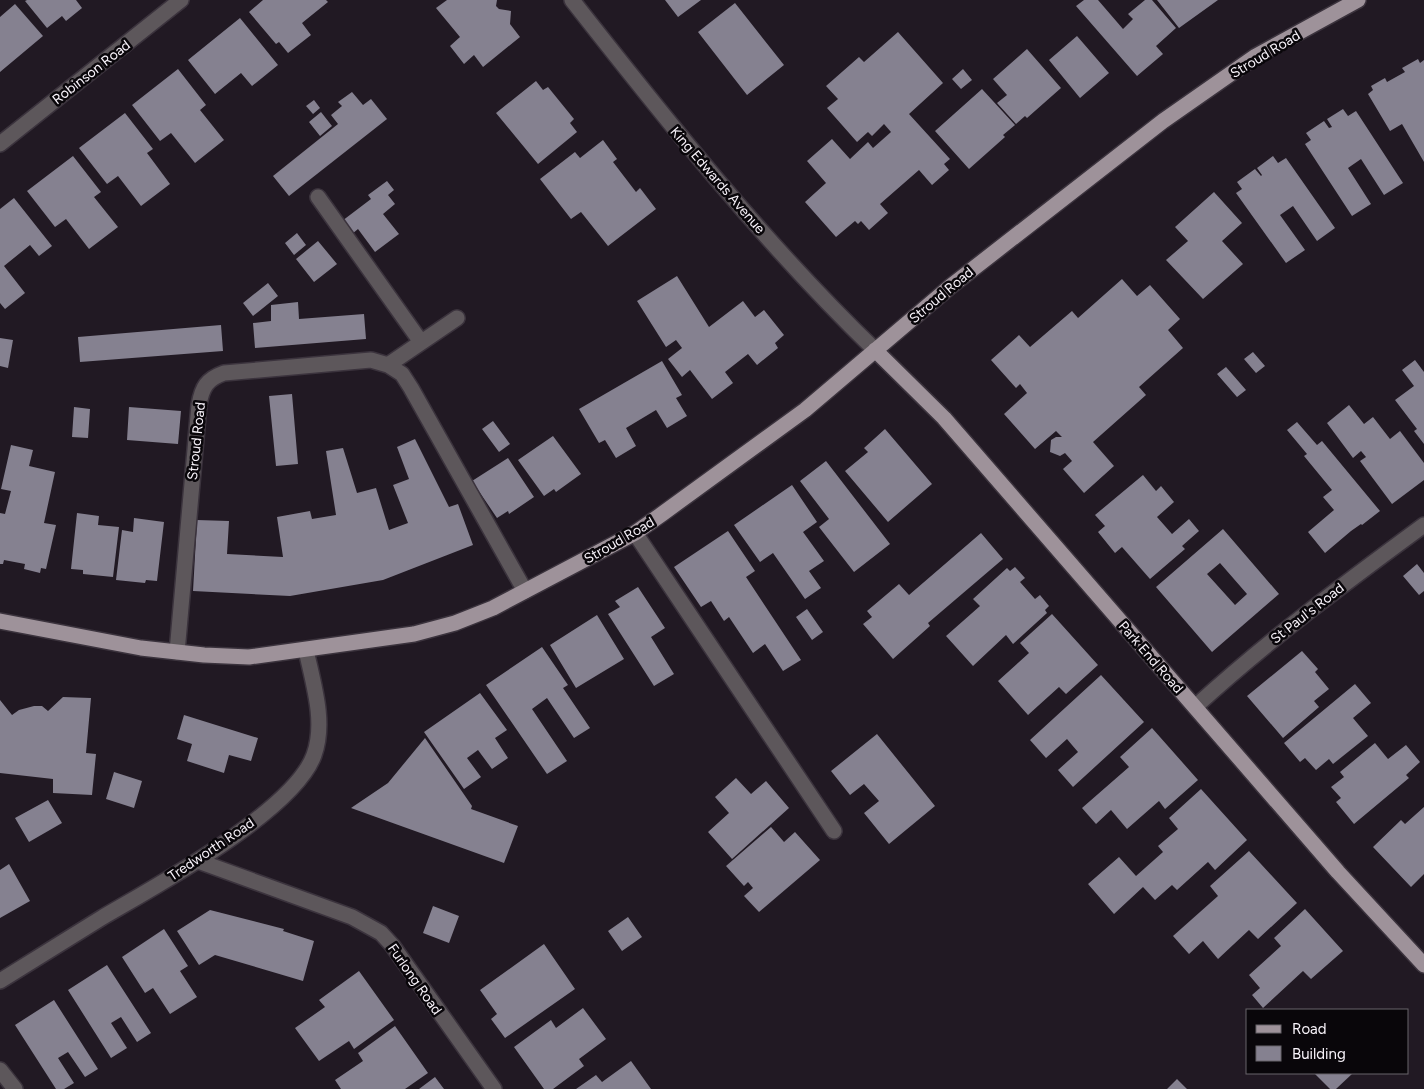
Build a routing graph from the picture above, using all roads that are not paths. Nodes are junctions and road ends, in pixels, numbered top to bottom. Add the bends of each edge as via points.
1 (181, 0) edge
2 (572, 0) edge
3 (1358, 0) edge
4 (0, 144) edge
5 (318, 197) dead end
6 (457, 318) dead end
7 (421, 342) junction
8 (875, 350) junction
9 (388, 365) junction
10 (1424, 525) edge
11 (635, 533) junction
12 (525, 592) junction
13 (0, 621) edge
14 (306, 650) junction
15 (177, 652) junction
16 (1195, 707) junction
17 (834, 831) dead end
18 (198, 861) junction
19 (1424, 965) edge
20 (0, 981) edge
21 (0, 1070) edge
22 (14, 1089) edge
23 (494, 1089) edge

1 - 4 street, Robinson Road
2 - 8 street, King Edwards Avenue via 667,121 818,294
3 - 8 main road, Stroud Road via 1256,56 1163,121 958,280
5 - 7 street
6 - 7 street
7 - 9 street
8 - 11 main road, Stroud Road via 805,410
8 - 16 main road, Park End Road via 944,418
9 - 12 street via 402,374 411,388
9 - 15 street, Stroud Road via 371,360 224,373 212,378 202,388
10 - 16 street, St Paul's Road via 1300,616
11 - 12 main road, Stroud Road
11 - 17 street
12 - 14 main road, Stroud Road via 456,623 414,634
13 - 15 main road, Stroud Road
14 - 15 main road, Stroud Road via 249,657
14 - 18 street, Tredworth Road via 318,710 319,738 307,770 273,805
16 - 19 main road, Park End Road via 1338,872
18 - 20 street, Tredworth Road
18 - 23 street, Furlong Road via 352,918 381,933
21 - 22 street

